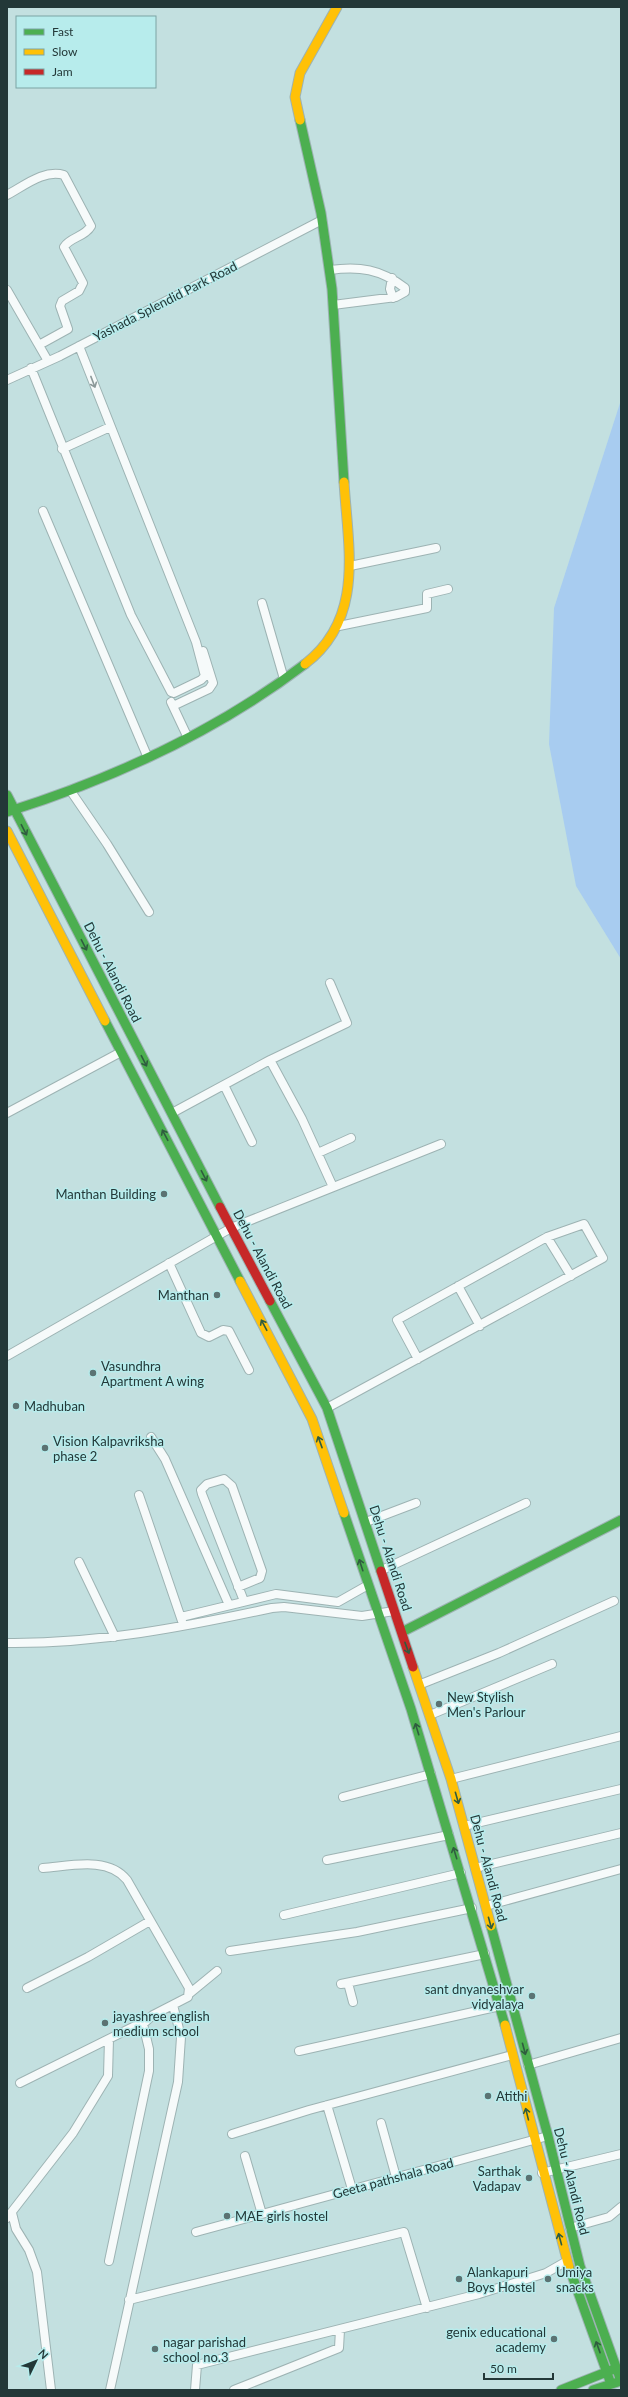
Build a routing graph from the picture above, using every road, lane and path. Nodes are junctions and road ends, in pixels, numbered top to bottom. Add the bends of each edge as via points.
1 (337, 7) edge
2 (7, 195) edge
3 (322, 220) junction
4 (330, 270) junction
5 (392, 278) junction
6 (7, 290) edge
7 (392, 298) junction
8 (333, 305) junction
9 (39, 345) junction
10 (79, 346) junction
11 (48, 361) junction
12 (31, 368) junction
13 (7, 380) edge
14 (110, 427) junction
15 (62, 449) junction
16 (43, 511) dead end
17 (436, 548) dead end
18 (350, 566) junction
19 (448, 589) dead end
20 (262, 603) dead end
21 (339, 626) junction
22 (196, 642) junction
23 (284, 679) junction
24 (188, 738) junction
25 (148, 758) junction
26 (70, 790) junction
27 (7, 795) edge
28 (10, 811) edge
29 (7, 831) edge
30 (149, 912) dead end
31 (330, 983) dead end
32 (121, 1052) junction
33 (270, 1060) junction
34 (224, 1085) junction
35 (7, 1113) edge
36 (172, 1113) junction
37 (351, 1138) dead end
38 (252, 1142) dead end
39 (441, 1144) dead end
40 (318, 1153) junction
41 (333, 1187) junction
42 (231, 1228) junction
43 (217, 1235) junction
44 (547, 1237) junction
45 (169, 1263) junction
46 (571, 1276) junction
47 (458, 1286) junction
48 (480, 1326) junction
49 (7, 1356) edge
50 (418, 1359) junction
51 (249, 1370) dead end
52 (327, 1408) junction
53 (151, 1437) dead end
54 (138, 1495) dead end
55 (416, 1503) dead end
56 (526, 1503) dead end
57 (621, 1520) edge
58 (366, 1522) junction
59 (78, 1562) dead end
60 (382, 1570) junction
61 (368, 1585) junction
62 (238, 1587) junction
63 (244, 1601) junction
64 (614, 1601) dead end
65 (229, 1605) junction
66 (394, 1611) junction
67 (378, 1615) junction
68 (181, 1617) junction
69 (185, 1627) junction
70 (402, 1632) junction
71 (115, 1637) junction
72 (7, 1643) edge
73 (552, 1664) dead end
74 (421, 1684) junction
75 (430, 1715) junction
76 (621, 1736) edge
77 (431, 1774) junction
78 (451, 1779) junction
79 (621, 1788) edge
80 (343, 1797) dead end
81 (464, 1826) junction
82 (621, 1833) edge
83 (449, 1835) junction
84 (327, 1860) dead end
85 (43, 1868) dead end
86 (476, 1868) junction
87 (621, 1869) edge
88 (461, 1873) junction
89 (486, 1906) junction
90 (472, 1908) junction
91 (284, 1915) dead end
92 (150, 1921) junction
93 (230, 1951) dead end
94 (485, 1954) junction
95 (217, 1971) dead end
96 (28, 1988) dead end
97 (189, 1994) junction
98 (353, 2002) dead end
99 (173, 2005) junction
100 (500, 2006) junction
101 (512, 2006) junction
102 (145, 2021) junction
103 (621, 2038) edge
104 (109, 2039) junction
105 (299, 2050) dead end
106 (512, 2054) junction
107 (528, 2065) junction
108 (20, 2083) dead end
109 (327, 2105) junction
110 (381, 2123) dead end
111 (232, 2134) dead end
112 (548, 2136) junction
113 (534, 2141) junction
114 (621, 2154) edge
115 (246, 2156) dead end
116 (556, 2170) junction
117 (542, 2173) junction
118 (396, 2177) junction
119 (352, 2189) junction
120 (621, 2207) edge
121 (262, 2214) junction
122 (9, 2216) edge
123 (570, 2228) junction
124 (196, 2232) dead end
125 (110, 2261) dead end
126 (566, 2262) junction
127 (130, 2300) junction
128 (427, 2308) junction
129 (340, 2330) junction
130 (619, 2368) edge
131 (606, 2371) junction
132 (621, 2380) edge
133 (611, 2384) junction
134 (51, 2390) edge
135 (110, 2390) edge
136 (195, 2390) edge
137 (234, 2390) edge
138 (561, 2390) edge
139 (593, 2390) edge

1 - 3 main road via 300,73 296,91 296,110
2 - 9 street via 46,174 64,175 90,226 88,231 66,243 64,247 83,283 83,287 62,301 60,306 68,329
3 - 4 main road
3 - 10 street, Yashada Splendid Park Road
4 - 5 street via 363,268
4 - 8 main road
5 - 7 street
5 - 7 street via 405,288 406,292
6 - 9 street
7 - 8 street
8 - 18 main road
9 - 11 street
10 - 11 street, Yashada Splendid Park Road
10 -> 14 street
11 - 12 street, Yashada Splendid Park Road
12 - 13 street, Yashada Splendid Park Road
12 - 15 street
14 - 15 street
14 - 22 street
15 - 22 street via 131,615 171,692 174,693 205,676
16 - 25 street
17 - 18 street
18 - 21 main road via 346,605
19 - 21 street via 427,594 427,608
20 - 23 street
21 - 23 main road via 319,653
22 - 24 street via 202,647 213,683 209,689 172,703
23 - 24 main road
24 - 25 main road
25 - 26 main road
26 - 28 main road
26 - 30 street via 108,844
27 - 28 main road, Dehu - Alandi Road
28 -> 36 main road, Dehu - Alandi Road
29 - 32 main road, Dehu - Alandi Road
31 - 33 street via 347,1023
32 - 35 street
43 -> 32 main road, Dehu - Alandi Road
33 - 34 street
33 - 40 street
34 - 36 street
34 - 38 street
36 -> 42 main road, Dehu - Alandi Road
37 - 40 street
39 - 41 street
40 - 41 street
41 - 42 street
42 - 43 street
42 - 52 main road, Dehu - Alandi Road
43 - 45 street
61 -> 43 main road, Dehu - Alandi Road via 312,1419
44 - 46 street
44 - 46 street via 584,1224 603,1258
44 - 47 street
45 - 49 street
45 - 51 street via 201,1333 209,1337 223,1330 229,1331
46 - 48 street
47 - 48 street
47 - 50 street via 398,1320
48 - 50 street
50 - 52 street
52 - 58 main road, Dehu - Alandi Road
53 - 65 street via 165,1459
54 - 68 street
55 - 58 street
56 - 60 street
57 - 70 main road
58 - 60 main road, Dehu - Alandi Road
59 - 71 street
60 - 66 main road, Dehu - Alandi Road
61 - 63 street via 338,1602 280,1594
61 - 67 main road, Dehu - Alandi Road
62 - 62 street via 260,1578 262,1571 232,1486 224,1479 207,1484 203,1487 202,1494
62 - 63 street
63 - 65 street
64 - 74 street via 499,1653
65 - 68 street
66 - 67 street
66 - 70 main road, Dehu - Alandi Road
67 - 69 street via 341,1615 284,1607
77 -> 67 main road, Dehu - Alandi Road
68 - 69 street
69 - 71 street
70 -> 74 main road, Dehu - Alandi Road
71 - 72 street
73 - 75 street
74 - 75 main road, Dehu - Alandi Road
75 - 78 main road, Dehu - Alandi Road
76 - 78 street
77 - 80 street
77 - 83 main road, Dehu - Alandi Road
78 -> 81 main road, Dehu - Alandi Road
79 - 81 street
81 - 86 main road, Dehu - Alandi Road
82 - 86 street
83 - 84 street
88 -> 83 main road, Dehu - Alandi Road
85 - 92 street via 100,1865 113,1868 127,1880
86 - 89 main road, Dehu - Alandi Road
87 - 89 street
88 - 90 main road, Dehu - Alandi Road
88 - 91 street
89 -> 101 main road, Dehu - Alandi Road
90 - 93 street via 356,1932
90 - 94 main road, Dehu - Alandi Road
92 - 96 street
92 - 97 street via 189,1988
94 - 98 street via 344,1983
94 - 100 main road, Dehu - Alandi Road
95 - 97 street
97 - 99 street
99 - 102 street
99 - 127 street via 181,2037 178,2082
100 - 101 street
100 - 105 street
100 - 106 main road, Dehu - Alandi Road
101 -> 107 main road, Dehu - Alandi Road
102 - 104 street
102 - 125 street via 142,2028 149,2049 149,2071
103 - 107 street
104 - 108 street
104 - 122 street via 108,2076 72,2133
106 - 109 street
113 -> 106 main road, Dehu - Alandi Road
107 - 112 main road, Dehu - Alandi Road
109 - 111 street
109 - 119 street
110 - 118 street
112 - 113 street, Geeta pathshala Road
112 - 116 main road, Dehu - Alandi Road
113 - 117 main road, Dehu - Alandi Road
113 - 118 street, Geeta pathshala Road
114 - 116 street
115 - 121 street
116 - 117 street
116 - 123 main road, Dehu - Alandi Road
126 -> 117 main road, Dehu - Alandi Road
118 - 119 street, Geeta pathshala Road
119 - 121 street, Geeta pathshala Road
120 - 123 street via 609,2216
121 - 124 street, Geeta pathshala Road
122 - 134 street via 29,2250 38,2272
123 - 130 main road, Dehu - Alandi Road via 585,2283
126 - 128 street via 546,2273
131 -> 126 main road, Dehu - Alandi Road
127 - 128 street via 404,2232
127 - 135 street
128 - 129 street
129 - 136 street via 197,2365
129 - 137 street via 338,2348
130 - 131 main road
130 - 132 main road, Dehu - Alandi Road
131 - 133 main road, Dehu - Alandi Road
131 - 138 main road
132 - 133 main road
133 - 139 main road

